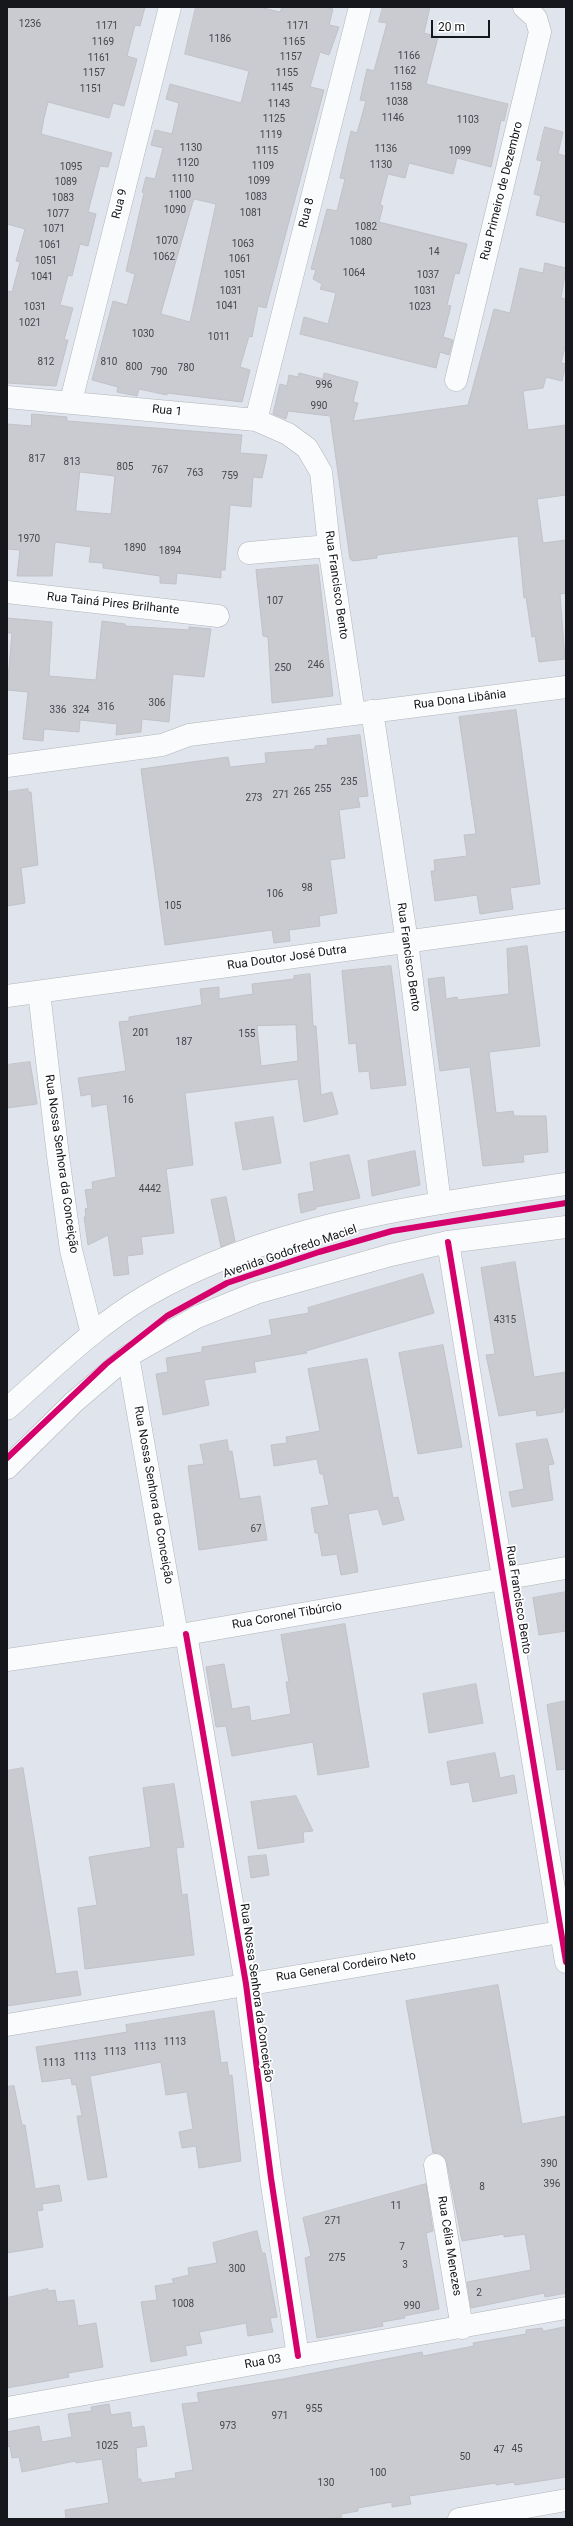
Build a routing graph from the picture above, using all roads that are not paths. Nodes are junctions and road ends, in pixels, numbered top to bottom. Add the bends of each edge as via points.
1 (170, 7) edge
2 (360, 7) edge
3 (524, 7) edge
4 (456, 380) dead end
5 (7, 397) edge
6 (71, 401) junction
7 (256, 420) junction
8 (314, 458) joint
9 (329, 546) junction
10 (249, 553) dead end
11 (7, 592) edge
12 (218, 616) dead end
13 (566, 687) edge
14 (363, 712) junction
15 (7, 766) edge
16 (566, 920) edge
17 (407, 942) junction
18 (39, 992) junction
19 (7, 996) edge
20 (566, 1184) edge
21 (440, 1203) junction
22 (566, 1228) edge
23 (448, 1242) junction
24 (92, 1334) junction
25 (128, 1356) junction
26 (7, 1410) edge
27 (7, 1468) edge
28 (566, 1568) edge
29 (504, 1578) junction
30 (182, 1634) junction
31 (7, 1660) edge
32 (563, 1931) edge
33 (566, 1962) edge
34 (246, 1984) junction
35 (7, 2025) edge
36 (435, 2165) dead end
37 (566, 2308) edge
38 (462, 2328) junction
39 (298, 2356) junction
40 (7, 2408) edge
41 (566, 2500) edge
42 (459, 2519) edge

1 - 6 street, Rua 9
2 - 7 street, Rua 8
3 - 4 street, Rua Primeiro de Dezembro via 536,18 540,32
5 - 6 street, Rua 1
6 - 7 street, Rua 1
7 - 8 street, Rua 1 via 288,434 307,448
8 - 9 street, Rua Francisco Bento via 322,472
9 - 10 street
9 - 14 street, Rua Francisco Bento
11 - 12 street, Rua Tainá Pires Brilhante
13 - 14 street, Rua Dona Libânia
14 - 15 street, Rua Dona Libânia via 189,735 162,745
14 - 17 street, Rua Francisco Bento
16 - 17 street, Rua Doutor José Dutra
17 - 18 street, Rua Doutor José Dutra
17 - 21 street, Rua Francisco Bento
18 - 19 street, Rua Doutor José Dutra
18 - 24 street, Rua Nossa Senhora da Conceição via 71,1250
20 - 21 street, Avenida Godofredo Maciel
21 - 24 street, Avenida Godofredo Maciel via 334,1224 199,1268 145,1297
22 - 23 street
23 - 25 street via 331,1271 256,1293 197,1317
23 - 29 street, Rua Francisco Bento
24 - 26 street, Avenida Godofredo Maciel
25 - 27 street via 74,1402
25 - 30 street, Rua Nossa Senhora da Conceição
28 - 29 street, Rua Coronel Tibúrcio
29 - 30 street, Rua Coronel Tibúrcio
29 - 32 street, Rua Francisco Bento
30 - 31 street, Rua Coronel Tibúrcio
30 - 34 street, Rua Nossa Senhora da Conceição
32 - 33 street, Rua Francisco Bento
32 - 34 street, Rua General Cordeiro Neto
34 - 35 street, Rua General Cordeiro Neto
34 - 39 street, Rua Nossa Senhora da Conceição via 271,2178
36 - 38 street, Rua Célia Menezes
37 - 38 street, Rua 03
38 - 39 street, Rua 03
39 - 40 street, Rua 03
41 - 42 street

